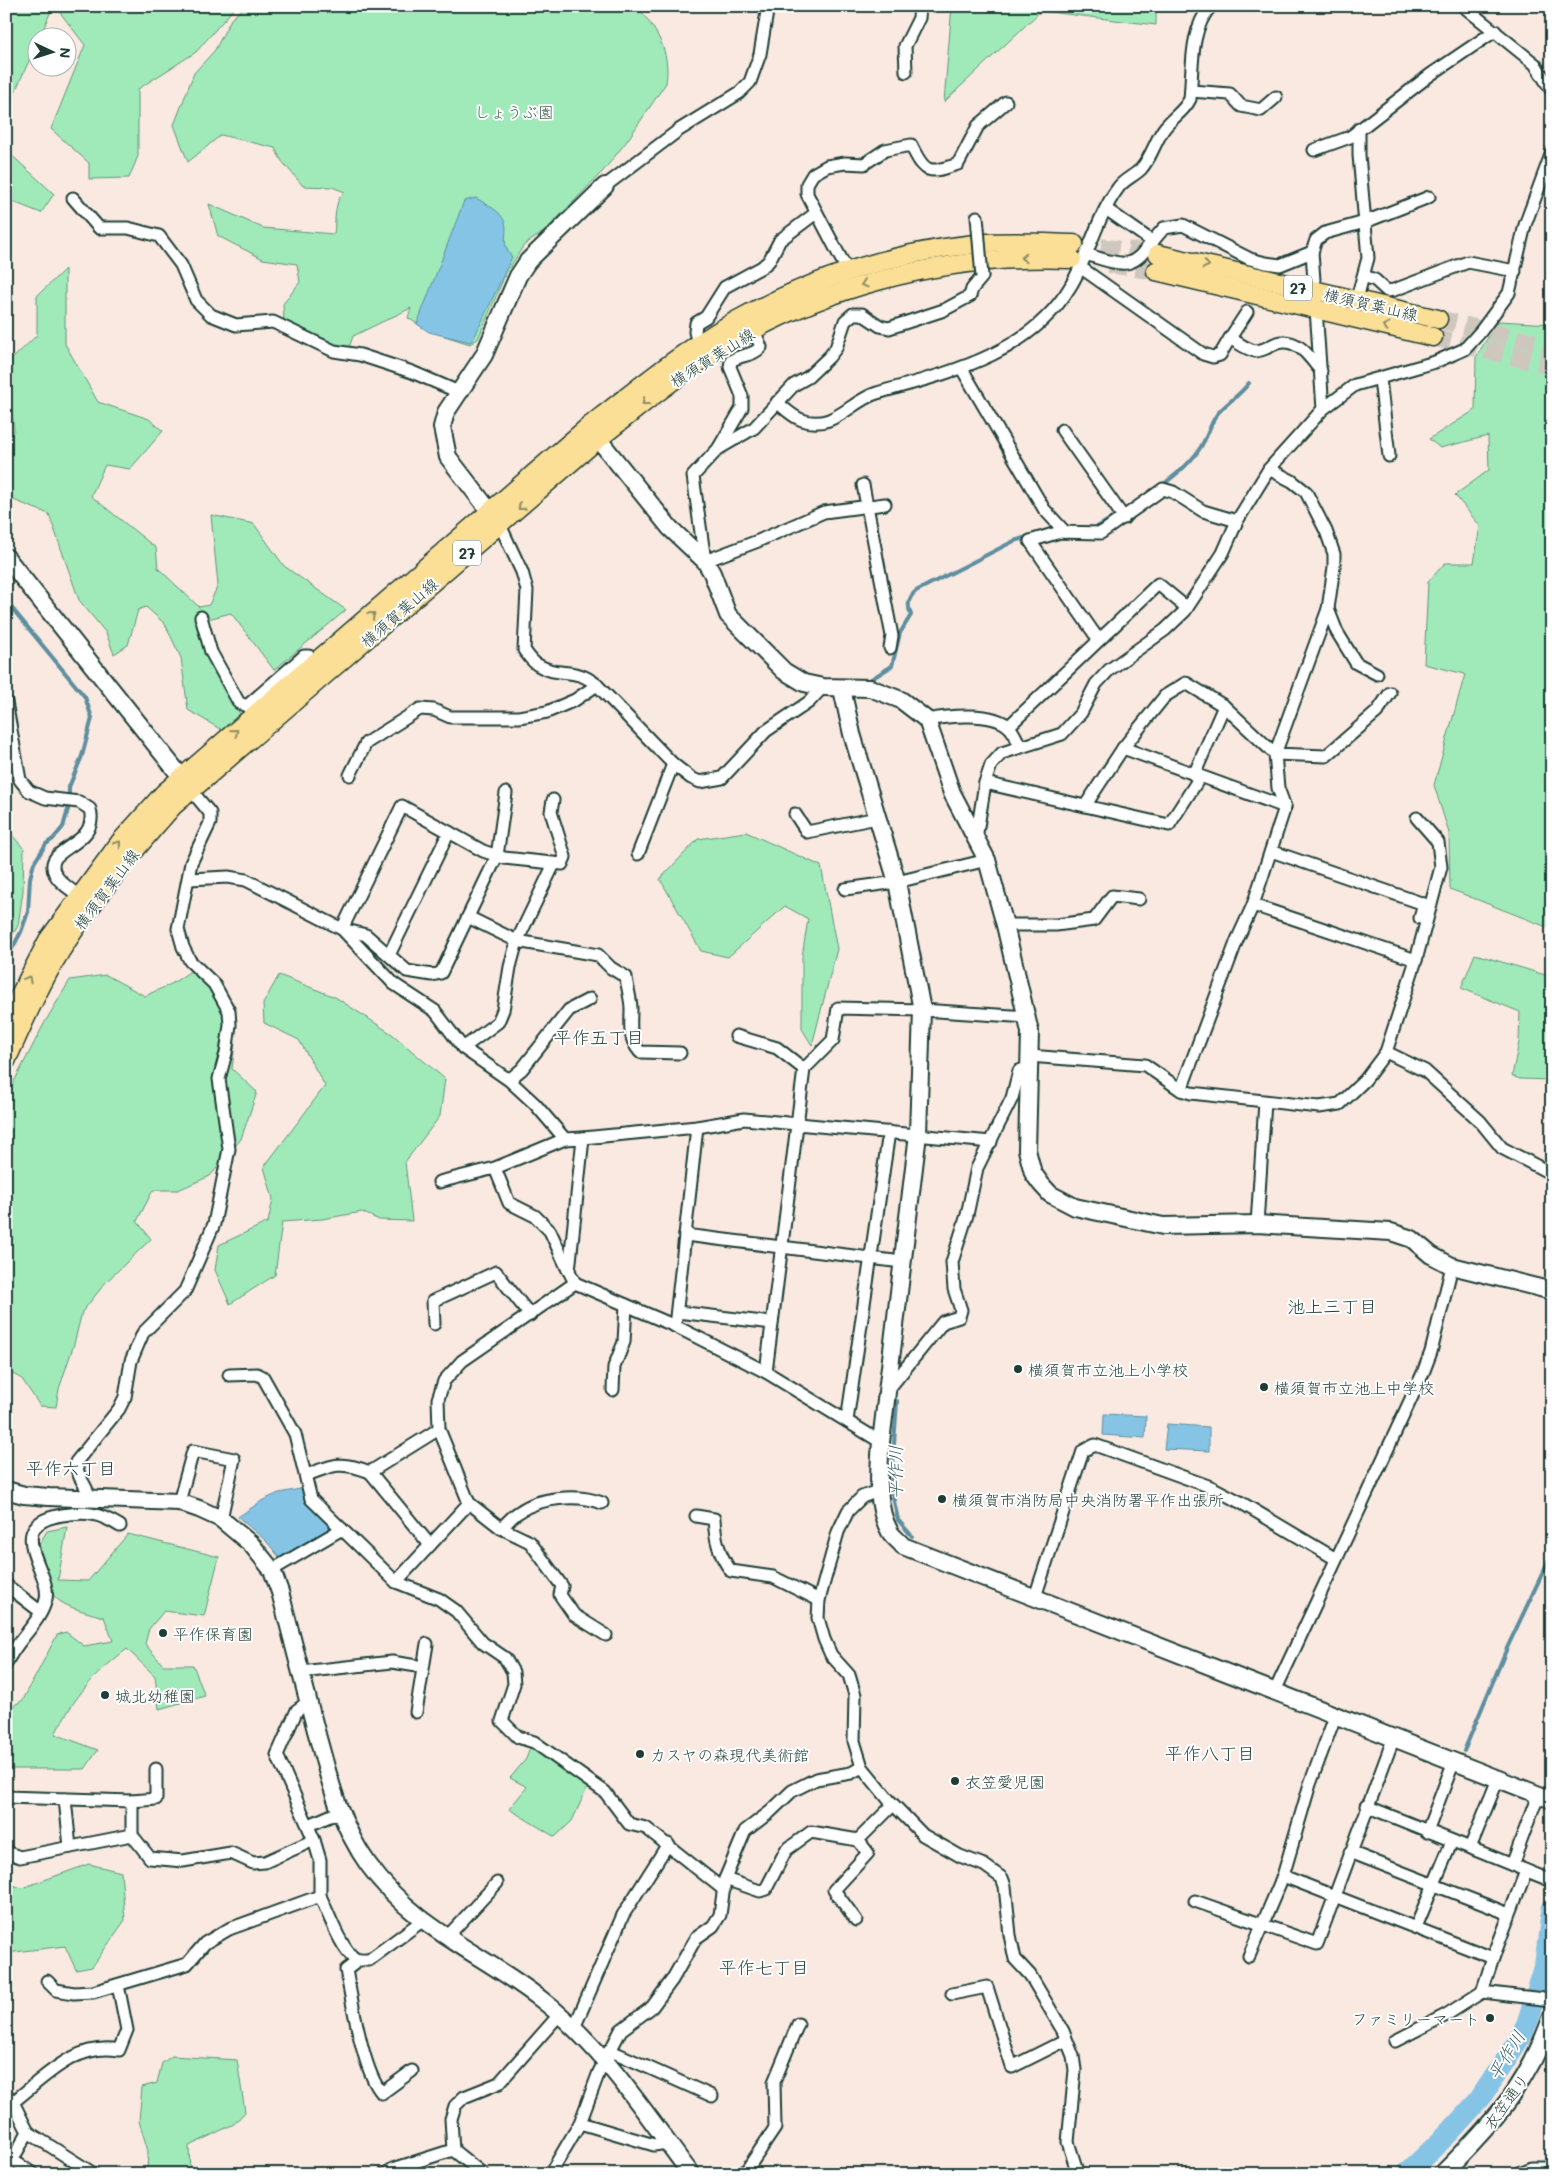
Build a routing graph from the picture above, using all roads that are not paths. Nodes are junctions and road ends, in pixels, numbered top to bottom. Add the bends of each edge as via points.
1 (768, 6) edge
2 (920, 6) edge
3 (1210, 6) edge
4 (1464, 6) edge
5 (1495, 31) junction
6 (906, 72) dead end
7 (1191, 91) junction
8 (1552, 91) edge
9 (1276, 97) dead end
10 (1006, 102) dead end
11 (1359, 129) junction
12 (1314, 150) dead end
13 (1552, 152) edge
14 (605, 186) joint
15 (1429, 197) dead end
16 (73, 198) dead end
17 (1106, 209) junction
18 (816, 212) junction
19 (1364, 222) junction
20 (977, 223) dead end
21 (1312, 252) junction
22 (1078, 256) junction
23 (1155, 256) junction
24 (1515, 271) junction
25 (848, 272) junction
26 (1364, 276) junction
27 (1315, 292) junction
28 (1356, 302) junction
29 (1316, 309) junction
30 (1247, 312) dead end
31 (1438, 319) tunnel mouth
32 (754, 330) junction
33 (1433, 337) tunnel mouth
34 (1230, 338) junction
35 (698, 344) junction
36 (962, 369) junction
37 (1321, 371) junction
38 (1380, 379) junction
39 (461, 393) junction
40 (777, 402) junction
41 (1323, 408) junction
42 (1062, 430) dead end
43 (593, 433) junction
44 (718, 449) junction
45 (1390, 456) dead end
46 (1269, 469) junction
47 (863, 485) dead end
48 (885, 504) dead end
49 (866, 507) junction
50 (495, 518) junction
51 (1124, 518) junction
52 (1237, 522) junction
53 (1065, 532) junction
54 (6, 557) edge
55 (705, 561) junction
56 (1187, 608) junction
57 (1328, 609) junction
58 (201, 617) dead end
59 (1098, 639) junction
60 (890, 648) dead end
61 (320, 669) junction
62 (1377, 674) dead end
63 (597, 685) junction
64 (823, 687) junction
65 (842, 689) junction
66 (1390, 693) dead end
67 (6, 702) edge
68 (1224, 706) junction
69 (927, 720) junction
70 (1009, 726) junction
71 (1021, 747) junction
72 (1123, 748) junction
73 (1275, 754) junction
74 (673, 764) junction
75 (350, 775) dead end
76 (1197, 776) junction
77 (186, 783) junction
78 (985, 783) junction
79 (506, 793) dead end
80 (553, 800) dead end
81 (1085, 806) junction
82 (1284, 807) junction
83 (794, 814) dead end
84 (877, 818) junction
85 (1417, 818) dead end
86 (449, 832) junction
87 (976, 839) junction
88 (1271, 851) junction
89 (638, 854) dead end
90 (497, 856) junction
91 (987, 860) junction
92 (554, 864) junction
93 (189, 879) junction
94 (896, 882) junction
95 (845, 889) dead end
96 (1139, 899) dead end
97 (85, 900) junction
98 (1253, 905) junction
99 (468, 917) junction
100 (1005, 925) junction
101 (1425, 925) junction
102 (342, 929) junction
103 (517, 942) junction
104 (389, 955) junction
105 (1416, 960) junction
106 (590, 1000) dead end
107 (922, 1010) junction
108 (1027, 1017) junction
109 (6, 1022) edge
110 (736, 1036) dead end
111 (463, 1048) junction
112 (1386, 1052) junction
113 (680, 1053) dead end
114 (6, 1062) edge
115 (1028, 1062) junction
116 (804, 1069) junction
117 (509, 1080) junction
118 (1181, 1090) junction
119 (1265, 1102) junction
120 (797, 1124) junction
121 (697, 1127) junction
122 (889, 1132) junction
123 (918, 1134) junction
124 (584, 1138) junction
125 (566, 1139) junction
126 (991, 1142) junction
127 (495, 1168) junction
128 (1552, 1174) edge
129 (439, 1182) dead end
130 (1256, 1224) junction
131 (685, 1235) junction
132 (782, 1247) junction
133 (871, 1258) junction
134 (902, 1262) junction
135 (1452, 1266) junction
136 (569, 1271) junction
137 (575, 1283) junction
138 (1552, 1291) edge
139 (626, 1305) junction
140 (676, 1312) junction
141 (530, 1315) junction
142 (772, 1323) junction
143 (434, 1324) dead end
144 (675, 1326) junction
145 (766, 1372) junction
146 (229, 1375) dead end
147 (613, 1390) dead end
148 (886, 1393) junction
149 (846, 1421) junction
150 (440, 1429) junction
151 (881, 1442) junction
152 (370, 1472) junction
153 (307, 1475) junction
154 (6, 1490) edge
155 (880, 1490) junction
156 (179, 1502) junction
157 (469, 1503) junction
158 (602, 1503) dead end
159 (85, 1504) junction
160 (696, 1516) dead end
161 (221, 1520) junction
162 (120, 1526) dead end
163 (501, 1528) junction
164 (342, 1529) junction
165 (430, 1545) junction
166 (1336, 1559) junction
167 (272, 1570) junction
168 (396, 1582) junction
169 (6, 1585) edge
170 (1035, 1597) junction
171 (818, 1600) junction
172 (40, 1612) junction
173 (606, 1635) dead end
174 (427, 1644) dead end
175 (6, 1664) edge
176 (423, 1667) junction
177 (301, 1672) junction
178 (1275, 1692) junction
179 (308, 1702) junction
180 (416, 1712) dead end
181 (1336, 1714) junction
182 (1394, 1737) junction
183 (1454, 1761) junction
184 (862, 1766) junction
185 (156, 1769) dead end
186 (1498, 1779) junction
187 (6, 1797) edge
188 (1545, 1797) edge
189 (65, 1799) junction
190 (132, 1801) junction
191 (894, 1805) junction
192 (1366, 1806) junction
193 (340, 1812) junction
194 (309, 1825) junction
195 (1427, 1832) junction
196 (132, 1835) junction
197 (314, 1840) junction
198 (858, 1840) junction
199 (1452, 1842) junction
200 (668, 1844) junction
201 (70, 1847) junction
202 (1470, 1848) junction
203 (6, 1852) edge
204 (1350, 1852) junction
205 (1512, 1865) junction
206 (1526, 1871) junction
207 (1283, 1876) junction
208 (1552, 1882) edge
209 (497, 1883) dead end
210 (1434, 1884) junction
211 (724, 1885) junction
212 (1334, 1895) junction
213 (320, 1896) junction
214 (1195, 1901) dead end
215 (1509, 1914) junction
216 (856, 1920) dead end
217 (422, 1922) junction
218 (1262, 1924) junction
219 (1416, 1927) junction
220 (446, 1938) junction
221 (1249, 1956) dead end
222 (1493, 1958) junction
223 (359, 1960) junction
224 (47, 1981) dead end
225 (118, 1985) junction
226 (1482, 1992) junction
227 (952, 1994) dead end
228 (1552, 2000) edge
229 (559, 2015) junction
230 (1552, 2016) edge
231 (798, 2024) dead end
232 (574, 2028) junction
233 (1066, 2040) junction
234 (1395, 2041) dead end
235 (607, 2055) junction
236 (412, 2071) dead end
237 (712, 2096) dead end
238 (10, 2098) edge
239 (580, 2123) junction
240 (28, 2132) junction
241 (667, 2143) junction
242 (453, 2150) junction
243 (10, 2159) junction
244 (1552, 2168) edge
245 (6, 2171) edge
246 (747, 2172) edge
247 (33, 2174) edge
248 (94, 2174) edge
249 (385, 2174) edge
250 (483, 2174) edge
251 (550, 2174) edge
252 (691, 2174) edge
253 (1078, 2174) edge
254 (1442, 2174) edge
255 (1517, 2174) edge

1 - 14 street via 760,54 750,82 739,93 679,130
2 - 6 street via 919,18 906,46
3 - 7 street via 1202,16 1196,34
4 - 5 street
5 - 8 street via 1535,64
5 - 11 street
7 - 9 street via 1230,94 1241,106 1262,110
7 - 17 street via 1186,108 1163,130 1141,169 1118,187
10 - 18 street via 978,126 958,164 928,171 921,166 911,145 885,150 864,164 827,166 812,174 807,194
11 - 12 street via 1350,137
11 - 19 street
13 - 24 street via 1525,225
14 - 39 street via 528,261 518,276 484,355
15 - 19 street
16 - 39 street via 99,228 128,228 159,236 181,265 196,300 211,315 236,325 273,322 334,351 360,355 412,372
17 - 22 street
17 - 23 street
18 - 25 street
18 - 35 street via 780,240 762,267 725,287 706,317 696,323 694,332
19 - 21 street via 1325,233 1316,240
19 - 26 street via 1368,258
20 - 40 street, bridge via 982,277 970,296 944,310 889,328 862,314 853,314 845,321 836,348 829,357
21 - 23 street via 1280,265 1250,260 1183,225 1164,228
21 - 27 street
22 - 23 street via 1120,265
22 - 25 main road, 横須賀葉山線 / 27 via 975,244 886,260
22 -> 32 main road, 横須賀葉山線 / 27 via 1004,259 920,270 876,280 826,296
22 - 34 street via 1203,354 1220,355
22 - 36 street via 1070,287 1040,325 991,356
23 -> 27 main road, 横須賀葉山線 / 27
23 - 29 main road, 横須賀葉山線 / 27
24 - 26 street via 1468,262 1394,290 1387,290
24 - 38 street via 1509,293 1465,349
25 - 35 main road, 横須賀葉山線 / 27 via 797,290 751,312
26 - 28 street
27 - 28 main road, 横須賀葉山線 / 27
27 - 29 street
28 - 31 main road, 横須賀葉山線 / 27
33 -> 29 main road, 横須賀葉山線 / 27
29 - 37 street
30 - 34 street
32 -> 43 main road, 横須賀葉山線 / 27 via 705,358
32 - 44 street via 760,347 755,353 731,361 730,367 742,396 742,408
34 - 37 street via 1253,351 1278,343 1291,343 1303,348
35 - 43 main road, 横須賀葉山線 / 27
36 - 40 street via 875,394 836,419 801,420
36 - 53 street via 1044,509
37 - 41 street
38 - 41 street via 1354,385
38 - 45 street
39 - 50 street via 446,412 443,439 448,456
40 - 44 street via 754,428
41 - 46 street
42 - 51 street
43 - 50 main road, 横須賀葉山線 / 27
43 - 55 street via 670,528
44 - 55 street via 693,476
46 - 52 street
46 - 57 street via 1306,492 1326,531 1334,554
47 - 49 street
48 - 49 street
49 - 55 street via 824,512
49 - 60 street via 892,636
50 - 61 main road, 横須賀葉山線 / 27
50 - 63 street via 527,590 524,650 536,664 549,670 586,676
51 - 52 street via 1164,489 1203,511
51 - 53 street via 1101,533
52 - 56 street via 1223,553
53 - 59 street via 1030,542
54 - 77 street
55 - 64 street via 728,614 784,671 804,683
56 - 59 street via 1158,584
56 - 71 street via 1165,630 1109,670 1096,684 1081,713 1062,734
57 - 62 street via 1337,632 1356,662
57 - 73 street
58 - 61 street via 210,652 239,704 247,706 304,656 309,656
59 - 70 street
61 - 77 main road, 横須賀葉山線 / 27
63 - 74 street
63 - 75 street via 575,700 547,712 519,717 450,717 434,710 420,709 366,743
64 - 65 street
64 - 74 street via 766,732 722,778 700,782
65 - 69 street via 870,688 901,700
65 - 84 street
66 - 73 street via 1377,712 1326,756
67 - 97 street via 20,780 24,786 45,798 80,802 90,809 89,831 57,856 53,865 62,882
68 - 72 street via 1186,683 1165,696
68 - 73 street
68 - 76 street
69 - 70 street via 978,716
69 - 87 street via 952,793
70 - 71 street
71 - 78 street via 1002,753 991,765
72 - 76 street
72 - 81 street
73 - 82 street via 1278,788
74 - 89 street
76 - 81 street via 1169,825
76 - 82 street
77 - 93 street via 210,813 210,823 191,863
77 - 97 main road, 横須賀葉山線 / 27 via 120,842
78 - 81 street
78 - 87 street
79 - 90 street
80 - 92 street via 551,812 565,857 562,864
82 - 88 street
83 - 84 street via 807,832
84 - 94 street
85 - 101 street via 1438,842 1442,867
86 - 90 street
86 - 102 street via 402,806
86 - 104 street
87 - 91 street
88 - 98 street
88 - 101 street via 1424,904 1418,923
90 - 92 street
90 - 99 street
91 - 94 street
91 - 100 street
92 - 103 street
93 - 102 street via 228,877 246,880
93 - 159 street via 178,929 183,947 190,961 214,984 229,1011 228,1044 219,1079 229,1149 214,1224 185,1291 143,1333 130,1362 125,1397 119,1409 76,1462 77,1475 86,1485
94 - 95 street
94 - 107 street
96 - 100 street via 1112,896 1094,920 1056,925
109 -> 97 main road, 横須賀葉山線 / 27 via 48,940
97 - 114 main road, 横須賀葉山線 / 27
98 - 105 street
98 - 118 street
99 - 103 street
99 - 104 street via 441,973 432,975 407,971
100 - 108 street
101 - 105 street
102 - 104 street via 366,935
102 - 111 street via 394,984 435,1011
103 - 111 street via 498,1022
103 - 113 street via 598,955 626,977 631,1009 629,1029 640,1052
105 - 112 street
106 - 117 street via 569,1010 522,1069
107 - 108 street
107 - 116 street via 838,1008 833,1040
107 - 123 street
108 - 115 street via 1030,1032
110 - 116 street via 777,1048
111 - 117 street
112 - 119 street via 1365,1080 1340,1104 1318,1106
112 - 128 street via 1425,1071 1480,1122 1502,1148
115 - 118 street via 1145,1064
115 - 126 street via 1019,1071 1012,1098
115 - 130 street via 1026,1150 1033,1173 1050,1194 1075,1207 1163,1226
116 - 120 street
117 - 125 street
118 - 119 street
119 - 130 street
120 - 121 street via 744,1119
120 - 122 street
120 - 132 street
121 - 124 street
121 - 131 street
122 - 123 street
122 - 133 street
123 - 126 street
123 - 134 street
124 - 125 street
124 - 136 street
125 - 127 street
126 - 148 street via 977,1168 952,1262 954,1289 961,1310 959,1317 943,1322
127 - 129 street
127 - 136 street via 509,1203 535,1216 550,1231
130 - 135 street via 1391,1232 1412,1239
131 - 132 street
131 - 140 street
132 - 133 street
132 - 142 street
133 - 134 street
133 - 149 street
134 - 148 street
135 - 138 street
135 - 166 street via 1423,1373
136 - 137 street
137 - 139 street
137 - 141 street
139 - 144 street
139 - 147 street via 624,1342 614,1366
140 - 142 street
140 - 144 street
141 - 143 street via 496,1272 433,1301
141 - 150 street via 462,1361 444,1382 438,1399
142 - 145 street
144 - 145 street
145 - 149 street
146 - 153 street via 257,1374 263,1377 295,1434
148 - 151 street
149 - 151 street
150 - 152 street
150 - 157 street
151 - 155 street
152 - 153 street via 348,1464 335,1464
152 - 165 street
153 - 164 street via 311,1499
154 - 159 street
155 - 170 street via 890,1533 904,1546
155 - 171 street via 862,1497 848,1512 838,1532
156 - 159 street
156 - 161 street
156 - 161 street via 193,1451 234,1459
157 - 163 street
157 - 165 street
158 - 163 street via 575,1496 553,1499 520,1511
159 - 162 street
159 - 172 street via 43,1518 30,1530 27,1546 45,1588 46,1597
160 - 171 street via 714,1520 717,1546 731,1571 773,1577
161 - 167 street via 251,1544
163 - 173 street via 530,1542 562,1586 560,1595 574,1615
164 - 167 street
164 - 168 street
165 - 168 street
166 - 170 street via 1211,1487 1095,1445 1083,1451
166 - 178 street
167 - 177 street
168 - 200 street via 439,1599 456,1611 483,1643 505,1658 513,1672 514,1684 502,1721 506,1727 518,1737 534,1742 605,1792 630,1824 646,1828
169 - 172 street
170 - 178 street
171 - 184 street via 818,1618 824,1639 832,1655 849,1675 855,1695 854,1741
172 - 175 street
174 - 176 street
176 - 177 street via 392,1662
176 - 180 street
177 - 179 street
178 - 181 street
179 - 193 street
179 - 194 street via 297,1710 277,1755
181 - 182 street
181 - 207 street via 1310,1784
182 - 183 street
182 - 192 street
183 - 186 street
183 - 195 street
184 - 191 street
184 - 211 street via 851,1773 816,1779 792,1791 745,1831
185 - 190 street via 156,1799
186 - 188 street
186 - 202 street
187 - 189 street
188 - 205 street
189 - 190 street
189 - 201 street
190 - 196 street
191 - 198 street
191 - 233 street via 923,1835 1002,1878 1006,1886 1015,1959 1030,1975
192 - 195 street
192 - 204 street
193 - 194 street
193 - 217 street via 368,1864
194 - 197 street
195 - 199 street
196 - 197 street via 150,1858 183,1861 231,1853 253,1863 265,1862
196 - 201 street
197 - 213 street via 320,1860
198 - 211 street via 811,1832 786,1850 766,1889 760,1891
198 - 216 street via 868,1853 834,1890
199 - 202 street
199 - 210 street
200 - 211 street
200 - 232 street via 623,1915
201 - 203 street via 20,1857
202 - 205 street
204 - 210 street
204 - 212 street
205 - 206 street
206 - 208 street
206 - 215 street
207 - 212 street
207 - 218 street
209 - 220 street
210 - 215 street
210 - 219 street
211 - 235 street via 720,1915 713,1926 696,1938 652,2007 620,2030
212 - 218 street via 1317,1944
212 - 219 street
213 - 223 street via 340,1938 352,1957
213 - 225 street via 229,1929 205,1943 187,1964
214 - 218 street
215 - 222 street
217 - 220 street
217 - 223 street via 369,1960
218 - 221 street
219 - 222 street
220 - 229 street
222 - 226 street
223 - 236 street via 346,1970 358,2030 375,2086 382,2093
224 - 225 street via 56,1990 74,1993
225 - 238 street via 127,2030 119,2050 96,2048 80,2054
226 - 228 street
226 - 234 street
227 - 233 street via 987,1987 1012,2067
229 - 232 street
229 - 242 street via 499,2084 464,2097 455,2106 451,2119
230 - 254 street, 衣笠通り via 1543,2041 1500,2114
231 - 246 street via 774,2082 775,2128
232 - 235 street
233 - 253 street via 1075,2070 1068,2142
235 - 237 street
235 - 239 street
235 - 241 street
238 - 240 street
239 - 241 street via 654,2145
239 - 251 street
240 - 243 street
240 - 248 street
241 - 252 street
242 - 249 street
242 - 250 street
243 - 245 street
243 - 247 street
244 - 255 street via 1532,2168

